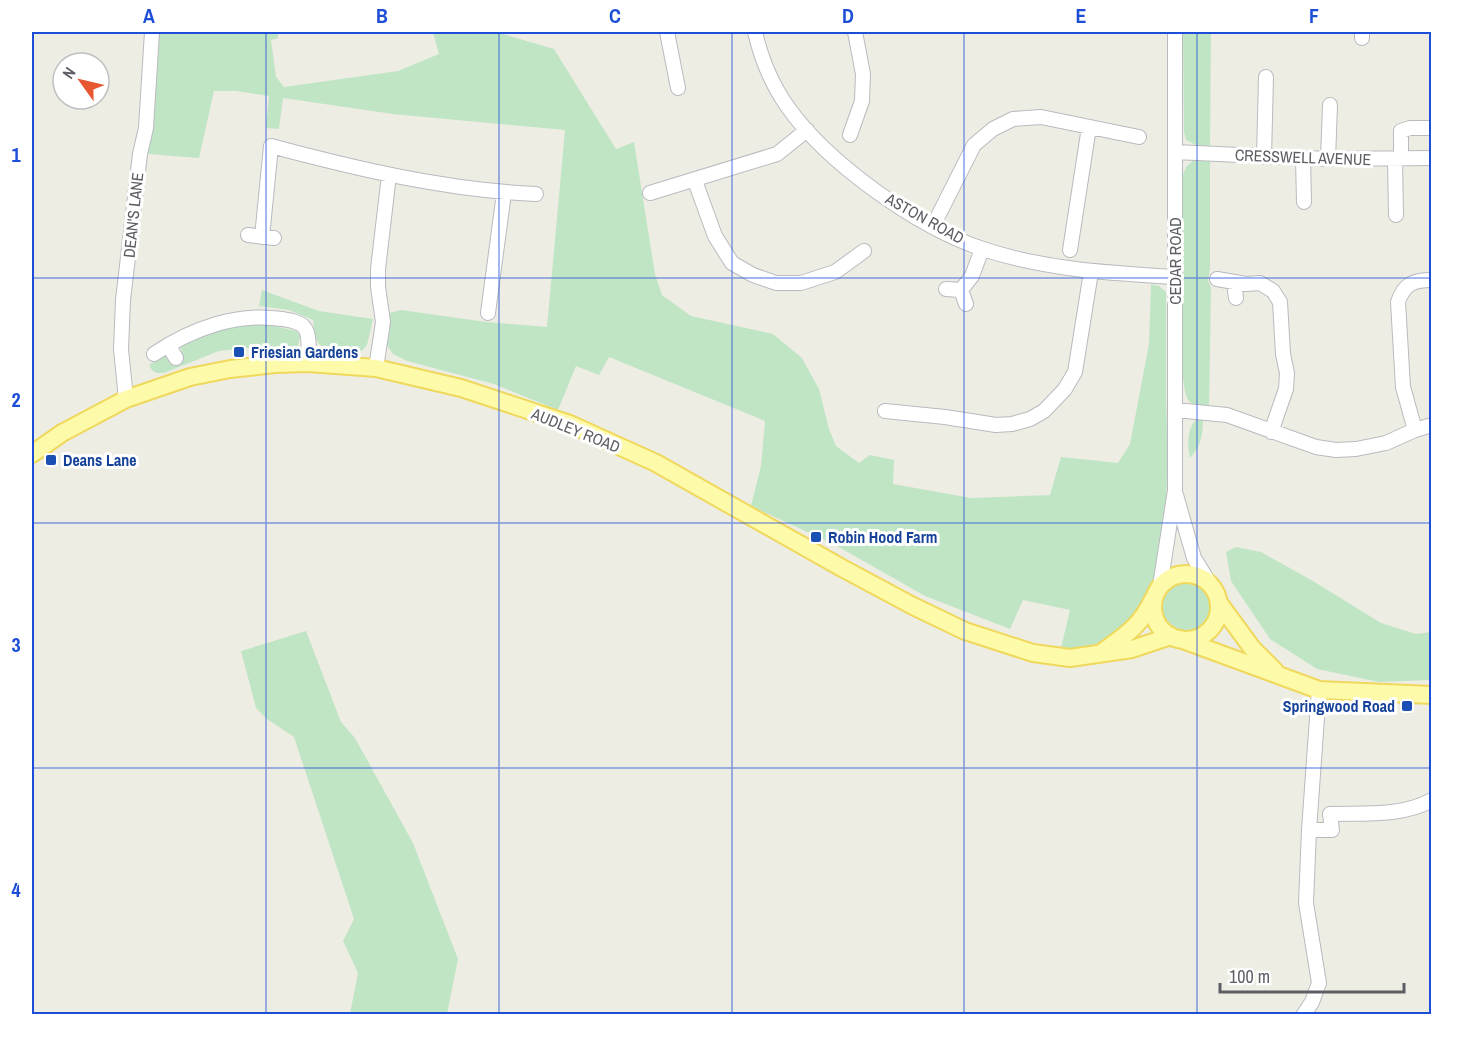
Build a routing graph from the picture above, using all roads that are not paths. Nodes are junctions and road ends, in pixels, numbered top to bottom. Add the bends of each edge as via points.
1 (152, 32) edge
2 (667, 32) edge
3 (755, 32) edge
4 (855, 32) edge
5 (1175, 32) edge
6 (1266, 77) dead end
7 (678, 88) dead end
8 (1330, 105) dead end
9 (1089, 127) junction
10 (1431, 128) edge
11 (807, 129) junction
12 (850, 135) dead end
13 (1139, 137) dead end
14 (1175, 152) junction
15 (1264, 157) junction
16 (1303, 158) junction
17 (1431, 158) edge
18 (1328, 159) junction
19 (1398, 159) junction
20 (389, 175) junction
21 (695, 181) junction
22 (504, 193) junction
23 (650, 193) dead end
24 (536, 194) dead end
25 (1304, 202) dead end
26 (1396, 215) dead end
27 (933, 226) junction
28 (261, 236) dead end
29 (982, 249) junction
30 (1070, 250) dead end
31 (864, 251) dead end
32 (1091, 272) junction
33 (1175, 277) junction
34 (1217, 279) dead end
35 (1431, 280) edge
36 (1234, 283) junction
37 (946, 289) dead end
38 (961, 290) junction
39 (1236, 298) dead end
40 (966, 304) dead end
41 (488, 313) dead end
42 (168, 345) junction
43 (154, 354) dead end
44 (176, 358) dead end
45 (308, 363) junction
46 (376, 369) junction
47 (126, 399) junction
48 (1176, 410) junction
49 (885, 411) dead end
50 (899, 414) junction
51 (1431, 425) edge
52 (897, 428) dead end
53 (1415, 430) junction
54 (1272, 432) junction
55 (32, 454) edge
56 (1175, 490) junction
57 (1210, 584) junction
58 (1158, 590) junction
59 (1219, 603) junction
60 (1175, 638) junction
61 (1098, 655) junction
62 (1281, 676) junction
63 (1319, 690) junction
64 (1431, 695) edge
65 (1431, 800) edge
66 (1309, 830) junction
67 (1304, 1014) edge

1 - 47 street, DEAN'S LANE via 146,128 123,300 121,349
2 - 7 street
3 - 11 street, ASTON ROAD via 773,82
4 - 12 street via 863,74 862,101
5 - 14 street, CEDAR ROAD
6 - 15 street
8 - 18 street
9 - 13 street
9 - 27 street via 1041,117 1013,119 993,129 974,145
9 - 30 street
10 - 19 street via 1401,131
11 - 21 street via 777,154
11 - 27 street, ASTON ROAD via 867,186
14 - 15 street, CRESSWELL AVENUE
14 - 33 street, CEDAR ROAD
15 - 16 street, CRESSWELL AVENUE
16 - 18 street, CRESSWELL AVENUE
16 - 25 street
17 - 19 street, CRESSWELL AVENUE
18 - 19 street, CRESSWELL AVENUE
19 - 26 street
20 - 22 street
20 - 28 street via 351,167 272,139
20 - 46 street via 378,269 383,322
21 - 23 street
21 - 31 street via 715,236 732,263 753,275 776,283 801,283 835,272
22 - 24 street
22 - 41 street
27 - 29 street, ASTON ROAD
29 - 32 street, ASTON ROAD via 1047,266
29 - 38 street via 972,276
32 - 33 street, ASTON ROAD
32 - 50 street via 1075,372 1044,411 1030,419 996,425
33 - 48 street, CEDAR ROAD
34 - 36 street
35 - 53 street via 1408,284 1398,302 1403,387
36 - 39 street
36 - 54 street via 1260,284 1273,291 1280,302 1287,373
37 - 38 street
38 - 40 street
42 - 43 street
42 - 44 street
42 - 45 street via 232,320 255,316 292,320 304,327 308,336
45 - 46 main road, AUDLEY ROAD
45 - 47 main road, AUDLEY ROAD via 220,371
46 - 61 main road, AUDLEY ROAD via 460,388 570,424 656,463 965,631 1033,653 1070,658
47 - 55 main road, AUDLEY ROAD
48 - 54 street via 1227,415
48 - 56 street, CEDAR ROAD
49 - 50 street
50 - 52 street
51 - 53 street
53 - 54 street via 1386,443 1336,450
56 - 57 street via 1194,558
56 - 58 street
57 - 58 main road via 1194,574 1182,574 1168,579
57 - 59 main road
58 - 60 main road via 1153,606 1155,618
58 - 61 main road via 1146,616
59 - 60 main road via 1218,616 1206,633 1194,639
59 - 62 main road via 1252,648
60 - 61 main road, AUDLEY ROAD
60 - 62 main road
62 - 63 main road
63 - 64 main road
63 - 66 street
65 - 66 street via 1404,810 1330,814 1332,830
66 - 67 street via 1306,903 1319,983

